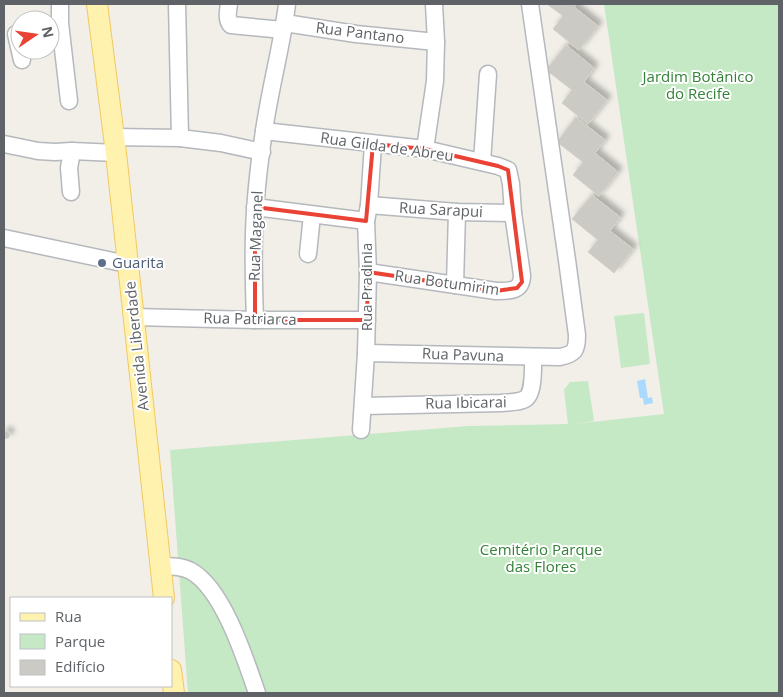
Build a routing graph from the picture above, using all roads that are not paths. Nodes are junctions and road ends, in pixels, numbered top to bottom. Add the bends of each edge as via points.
1 (97, 4) edge
2 (177, 4) edge
3 (287, 4) edge
4 (434, 4) edge
5 (530, 4) edge
6 (229, 8) edge
7 (284, 26) junction
8 (436, 42) junction
9 (60, 52) edge
10 (488, 74) dead end
11 (69, 102) dead end
12 (264, 131) junction
13 (180, 138) junction
14 (4, 144) edge
15 (372, 144) junction
16 (115, 145) junction
17 (425, 149) junction
18 (72, 151) junction
19 (262, 152) junction
20 (482, 162) junction
21 (71, 192) dead end
22 (369, 205) junction
23 (256, 207) junction
24 (457, 212) junction
25 (513, 213) junction
26 (312, 215) junction
27 (366, 222) junction
28 (4, 238) edge
29 (308, 254) dead end
30 (127, 264) junction
31 (368, 272) junction
32 (455, 286) junction
33 (134, 317) junction
34 (255, 320) junction
35 (367, 320) junction
36 (366, 353) junction
37 (534, 357) junction
38 (363, 406) junction
39 (361, 430) dead end
40 (161, 566) junction
41 (164, 597) edge
42 (172, 678) edge
43 (174, 693) edge
44 (257, 693) edge

1 - 16 main road, Avenida Liberdade
2 - 13 street
3 - 7 street, Rua Maganel
4 - 8 street
5 - 37 street, Rua Pavuna via 577,335 574,352 570,355
6 - 7 street, Rua Pantano via 231,25
7 - 8 street, Rua Pantano
7 - 12 street, Rua Maganel
8 - 17 street via 435,81
9 - 11 street
10 - 20 street
12 - 15 street, Rua Gilda de Abreu
12 - 19 street, Rua Maganel
13 - 16 street
13 - 19 street
14 - 18 street via 38,151
15 - 17 street, Rua Gilda de Abreu
15 - 22 street, Rua Pradinia
16 - 18 street
16 - 30 main road, Avenida Liberdade
17 - 20 street, Rua Gilda de Abreu
18 - 21 street via 69,168
19 - 23 street, Rua Maganel
20 - 25 street, Rua Gilda de Abreu via 508,170
22 - 24 street, Rua Sarapui
22 - 27 street, Rua Pradinia
23 - 26 street
23 - 34 street, Rua Maganel
24 - 25 street, Rua Sarapui
24 - 32 street
25 - 32 street, Rua Botumirim via 522,282 510,291
26 - 27 street
26 - 29 street
27 - 31 street, Rua Pradinia
28 - 30 street
30 - 33 main road, Avenida Liberdade
31 - 32 street, Rua Botumirim
31 - 35 street, Rua Pradinia
33 - 34 street, Rua Patriarca
33 - 40 main road, Avenida Liberdade
34 - 35 street, Rua Patriarca
35 - 36 street, Rua Pradinia
36 - 37 street, Rua Pavuna
36 - 38 street, Rua Pradinia
37 - 38 street, Rua Ibicarai via 531,390 524,400
38 - 39 street, Rua Pradinia
40 - 41 main road, Avenida Liberdade
40 - 44 street via 189,570 202,578 213,592 244,655
42 - 43 main road

